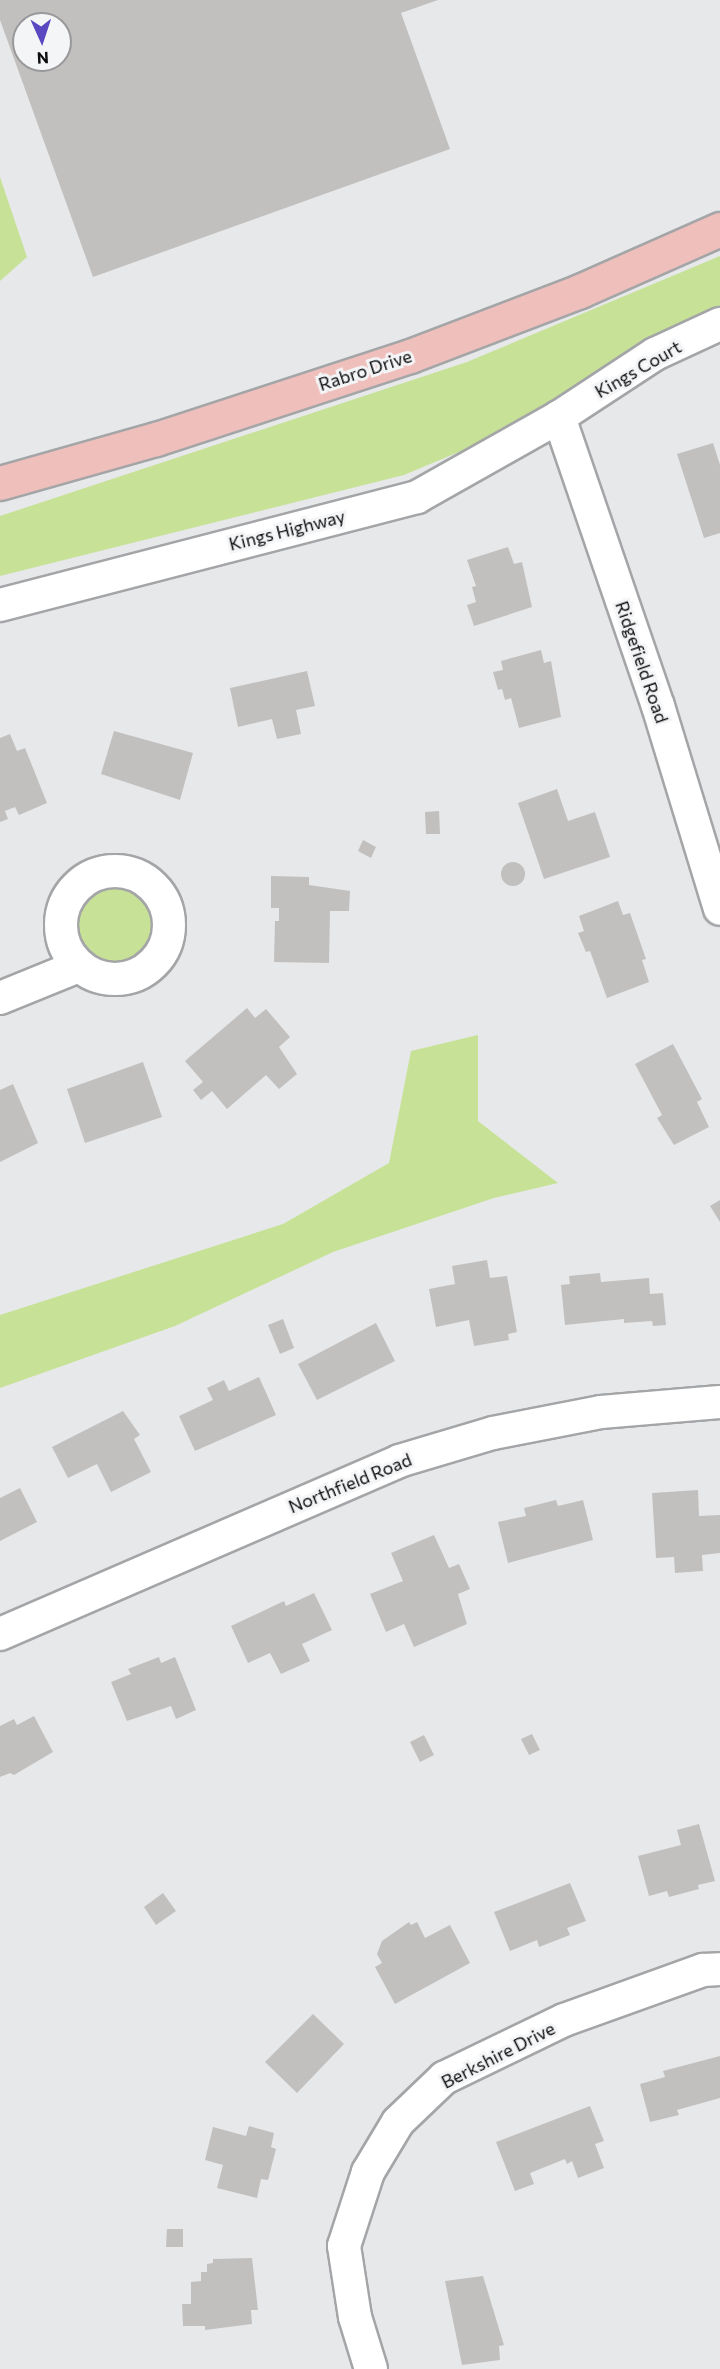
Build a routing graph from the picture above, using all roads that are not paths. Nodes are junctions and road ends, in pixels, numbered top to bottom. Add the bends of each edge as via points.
1 (720, 229) edge
2 (720, 324) edge
3 (559, 417) junction
4 (0, 483) edge
5 (0, 605) edge
6 (720, 909) edge
7 (79, 966) dead end
8 (0, 998) edge
9 (720, 1402) edge
10 (0, 1634) edge
11 (720, 1969) edge
12 (371, 2369) edge

1 - 4 main road, Rabro Drive via 580,291 410,356 156,439
2 - 3 street, Kings Court via 655,354
3 - 5 street, Kings Highway via 417,497
3 - 6 street, Ridgefield Road via 658,706
7 - 8 street
9 - 10 street, Northfield Road via 601,1412 494,1433 399,1461
11 - 12 street, Berkshire Drive via 703,1970 564,2020 444,2078 398,2122 368,2172 344,2246 356,2317

